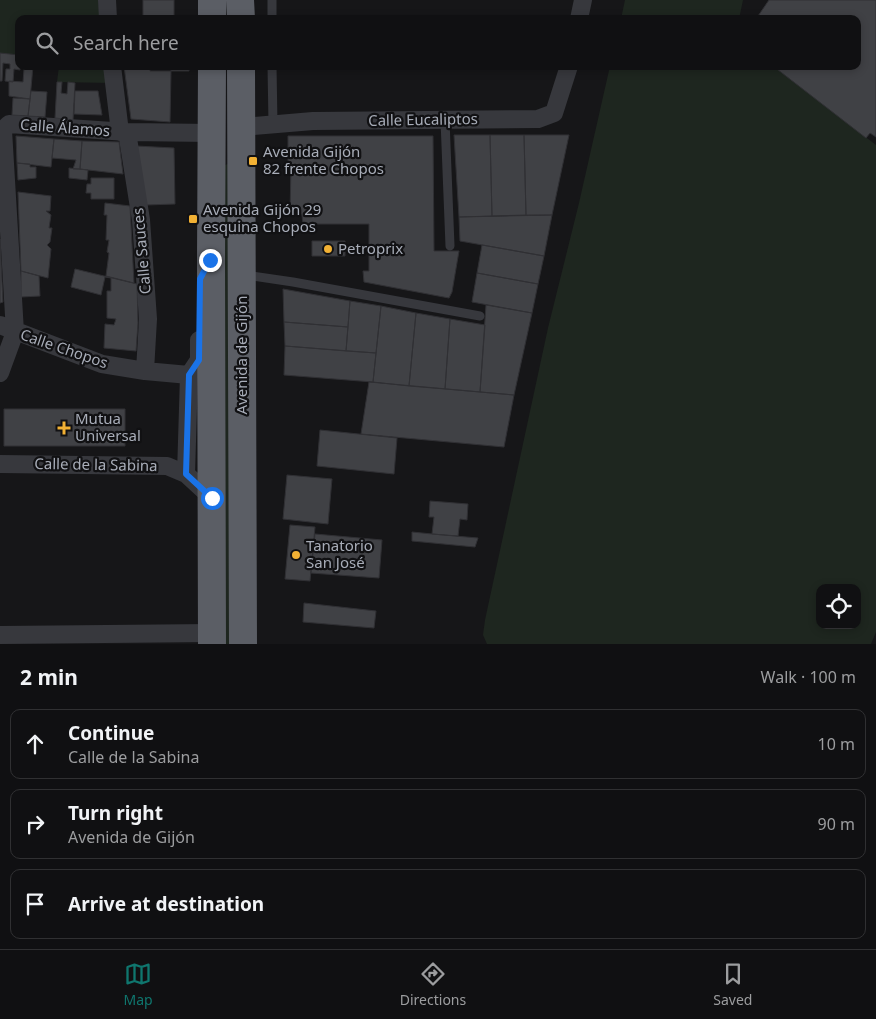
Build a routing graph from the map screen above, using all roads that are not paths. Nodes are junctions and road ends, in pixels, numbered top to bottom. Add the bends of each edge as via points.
1 (107, 0) edge
2 (212, 0) edge
3 (240, 0) edge
4 (272, 0) edge
5 (583, 0) edge
6 (108, 15) edge
7 (212, 15) edge
8 (240, 15) edge
9 (272, 15) edge
10 (580, 15) edge
11 (113, 70) edge
12 (212, 70) edge
13 (241, 70) edge
14 (272, 70) edge
15 (568, 70) edge
16 (444, 120) junction
17 (273, 124) junction
18 (241, 127) junction
19 (123, 132) junction
20 (212, 133) junction
21 (450, 246) dead end
22 (210, 260) junction
23 (242, 275) junction
24 (480, 316) dead end
25 (7, 328) edge
26 (145, 371) junction
27 (0, 373) edge
28 (189, 375) junction
29 (0, 464) edge
30 (186, 474) junction
31 (212, 498) junction
32 (0, 635) edge
33 (183, 638) edge
34 (212, 638) edge
35 (243, 644) edge

1 - 6 street
2 - 7 highway
3 - 8 highway
4 - 9 lane
5 - 10 street
11 - 19 street, Calle Sauces
12 - 20 highway, Avenida de Gijón
13 - 18 highway, Avenida de Gijón
14 - 17 lane
15 - 16 street, Calle Eucaliptos via 554,113 538,119
16 - 17 street, Calle Eucaliptos
16 - 21 lane
17 - 18 street, Calle Eucaliptos
18 - 23 highway, Avenida de Gijón
19 - 20 street, Calle Álamos
19 - 25 street, Calle Álamos via 9,124 3,130
19 - 26 street, Calle Sauces via 142,220 148,320
20 - 22 highway, Avenida de Gijón
22 - 28 street, Avenida de Gijón via 200,279 199,360
22 - 31 highway, Avenida de Gijón
23 - 24 lane
23 - 35 highway, Avenida de Gijón
25 - 26 street, Calle Chopos via 102,364
25 - 27 street
26 - 28 street, Calle Chopos
28 - 30 street, Avenida de Gijón
29 - 30 street, Calle de la Sabina via 167,466
30 - 31 street, Calle de la Sabina
31 - 34 highway, Avenida de Gijón
32 - 33 street
33 - 34 street

